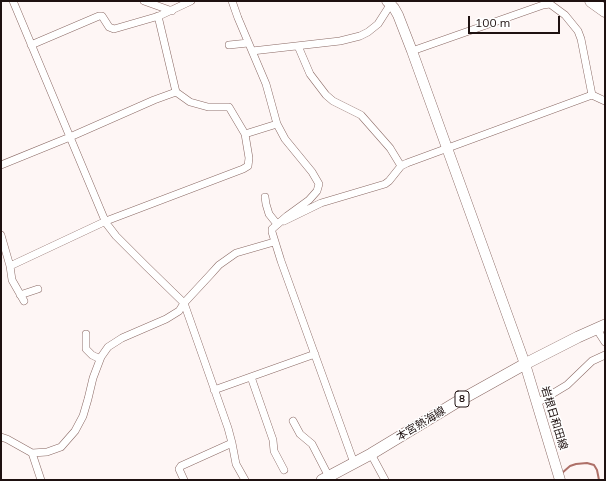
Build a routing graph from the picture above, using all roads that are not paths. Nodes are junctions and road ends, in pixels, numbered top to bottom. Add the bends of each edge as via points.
1 (13, 1) edge
2 (144, 1) edge
3 (191, 1) edge
4 (232, 1) edge
5 (591, 1) edge
6 (390, 2) edge
7 (550, 2) edge
8 (172, 11) junction
9 (605, 11) edge
10 (158, 16) junction
11 (248, 43) junction
12 (31, 45) junction
13 (229, 45) dead end
14 (298, 46) junction
15 (252, 51) junction
16 (412, 51) junction
17 (176, 92) junction
18 (592, 95) junction
19 (605, 101) edge
20 (277, 124) junction
21 (245, 134) junction
22 (70, 136) junction
23 (447, 148) junction
24 (1, 164) edge
25 (401, 166) junction
26 (266, 197) dead end
27 (106, 221) junction
28 (279, 224) junction
29 (1, 235) edge
30 (274, 242) junction
31 (10, 266) junction
32 (38, 289) dead end
33 (20, 295) junction
34 (24, 302) dead end
35 (184, 303) junction
36 (601, 326) edge
37 (86, 334) dead end
38 (605, 342) edge
39 (314, 354) junction
40 (605, 355) edge
41 (100, 359) junction
42 (526, 364) junction
43 (251, 377) junction
44 (214, 390) junction
45 (538, 407) junction
46 (294, 421) dead end
47 (1, 437) edge
48 (232, 443) junction
49 (32, 453) junction
50 (371, 454) junction
51 (354, 463) junction
52 (284, 470) dead end
53 (325, 478) edge
54 (41, 480) edge
55 (184, 480) edge
56 (245, 480) edge
57 (385, 480) edge
58 (560, 480) edge

1 - 12 street
2 - 8 street
3 - 8 street
4 - 11 street
5 - 9 highway
6 - 14 street via 378,24 364,35
6 - 16 street, 岩根日和田線
7 - 16 street
7 - 18 street via 578,31
8 - 10 street
10 - 12 street via 114,29 99,16
10 - 17 street
11 - 13 street
11 - 15 street
12 - 22 street
14 - 15 street
14 - 25 street via 310,74 326,95 361,115 390,148
15 - 20 street via 266,84
16 - 23 street, 岩根日和田線
17 - 21 street via 190,102 208,107 229,107
17 - 22 street
18 - 19 street
18 - 23 street
20 - 21 street
20 - 28 street via 285,139 316,177 319,186 309,200
21 - 27 street via 248,166
22 - 24 street
22 - 27 street
23 - 25 street
23 - 42 street, 岩根日和田線
25 - 28 street via 385,184 321,202
26 - 28 street via 269,214
27 - 31 street
27 - 35 street via 116,236
28 - 30 street via 272,229
29 - 31 street
30 - 35 street via 236,253 219,265
30 - 39 street
31 - 33 street via 12,280
32 - 33 street
33 - 34 street
35 - 41 street via 173,315 108,347
35 - 44 street
36 - 38 street
36 - 42 main road, 本宮熱海線 / 8
37 - 41 street via 86,349
39 - 43 street
39 - 51 street
40 - 45 street via 592,361 567,385
41 - 49 street via 83,416 69,440 55,450
42 - 45 street, 岩根日和田線
42 - 50 main road, 本宮熱海線 / 8
43 - 44 street
43 - 52 street via 273,440 274,451
44 - 48 street
45 - 58 street, 岩根日和田線
46 - 53 street via 300,434 312,444
47 - 49 street
48 - 55 street via 181,466
48 - 56 street via 236,464
49 - 54 street
50 - 51 main road, 本宮熱海線 / 8
50 - 57 street
51 - 53 main road, 本宮熱海線 / 8

